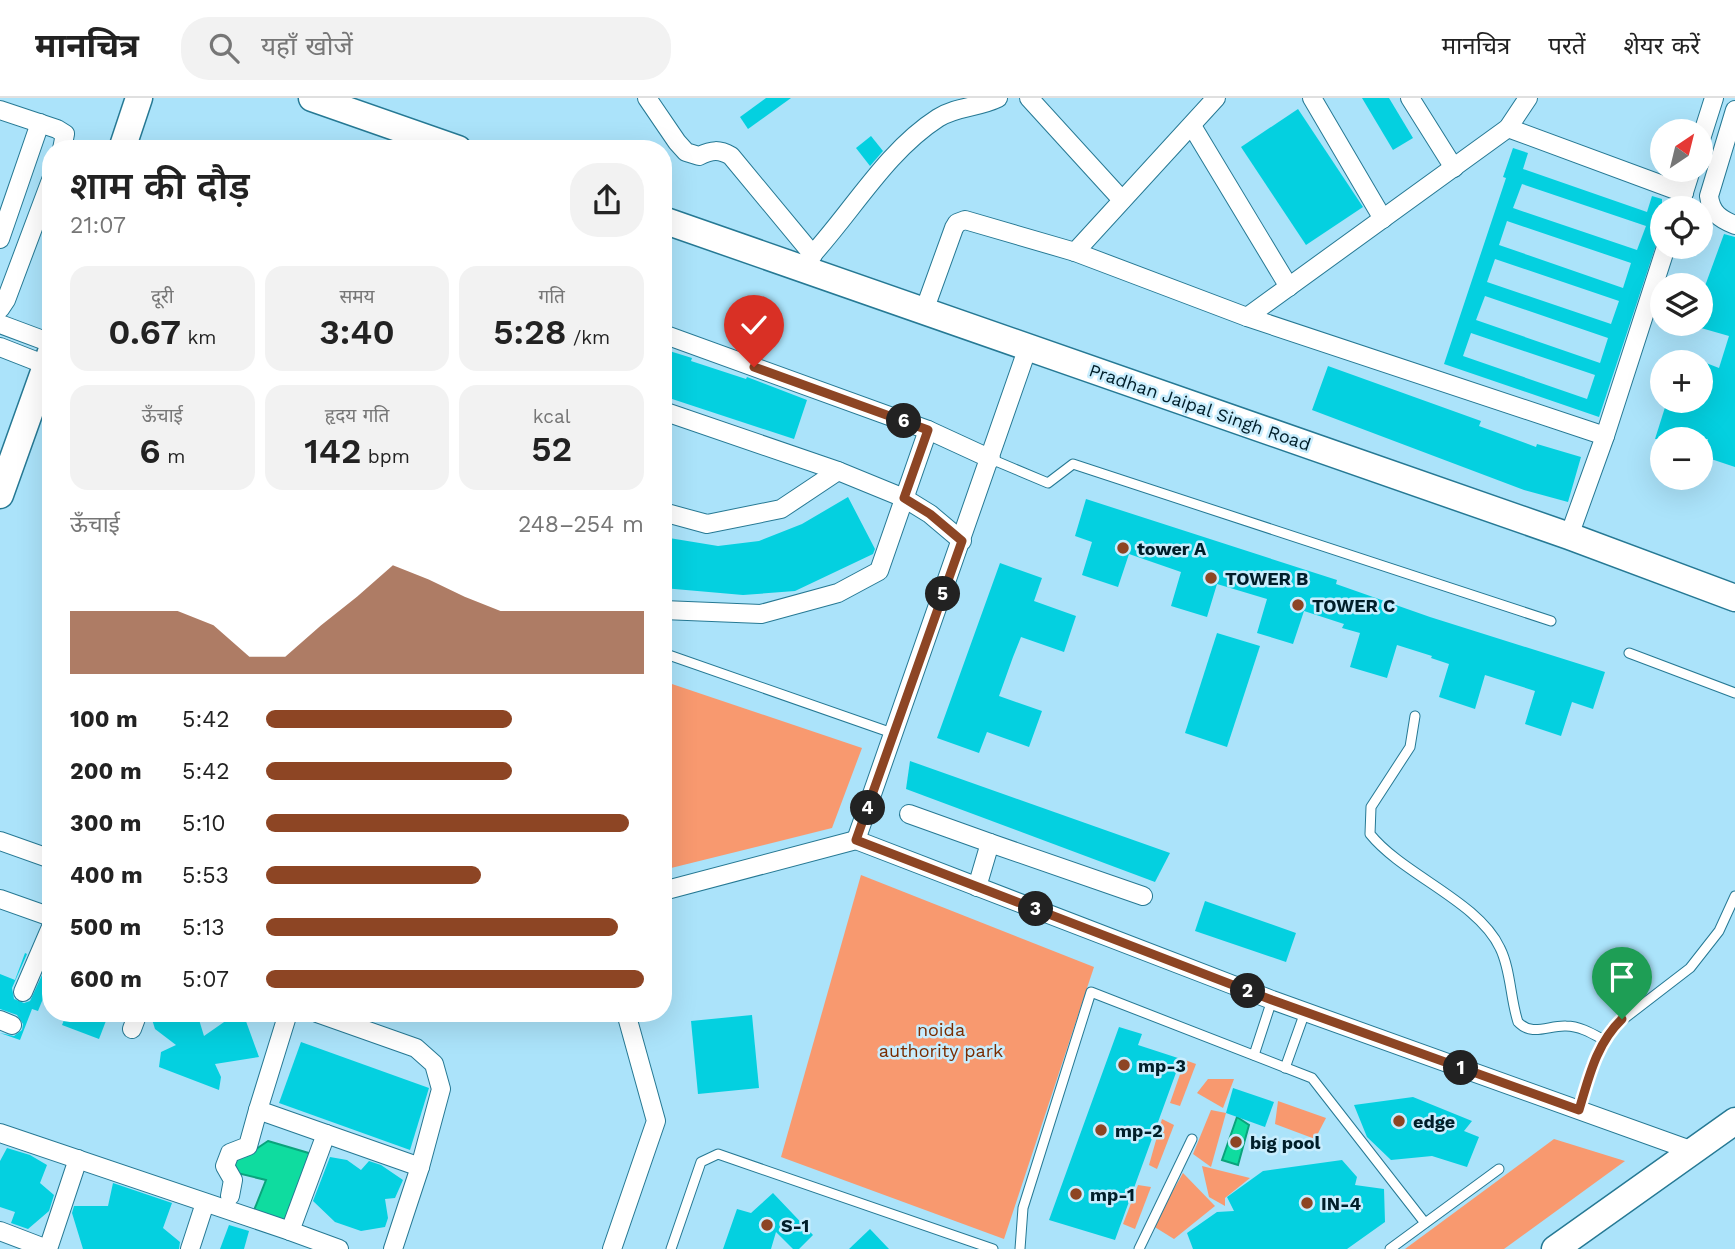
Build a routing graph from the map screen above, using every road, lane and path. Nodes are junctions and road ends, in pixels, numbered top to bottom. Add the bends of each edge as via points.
1 (139, 98) edge
2 (312, 98) edge
3 (648, 98) edge
4 (998, 98) edge
5 (1029, 98) edge
6 (1216, 98) edge
7 (1312, 98) edge
8 (1410, 98) edge
9 (1528, 98) edge
10 (1714, 98) edge
11 (0, 110) edge
12 (1735, 110) edge
13 (1707, 119) edge
14 (40, 123) junction
15 (1192, 126) junction
16 (1508, 128) junction
17 (64, 140) edge
18 (125, 140) edge
19 (432, 140) edge
20 (1454, 168) junction
21 (1669, 196) edge
22 (1122, 201) junction
23 (42, 204) edge
24 (1383, 219) junction
25 (672, 223) edge
26 (1735, 225) edge
27 (0, 239) edge
28 (1075, 252) junction
29 (1662, 259) edge
30 (806, 262) junction
31 (1289, 287) junction
32 (0, 309) edge
33 (924, 311) junction
34 (1247, 317) junction
35 (0, 324) edge
36 (672, 337) edge
37 (0, 347) edge
38 (1028, 347) junction
39 (42, 349) edge
40 (42, 352) edge
41 (42, 373) edge
42 (672, 414) edge
43 (928, 430) junction
44 (1605, 436) junction
45 (990, 459) junction
46 (838, 471) junction
47 (0, 495) edge
48 (904, 498) junction
49 (672, 514) edge
50 (1569, 536) junction
51 (962, 541) junction
52 (1735, 598) edge
53 (672, 610) edge
54 (1551, 621) dead end
55 (1629, 653) dead end
56 (672, 656) edge
57 (1735, 693) edge
58 (1415, 716) dead end
59 (895, 734) junction
60 (909, 814) dead end
61 (856, 840) junction
62 (0, 841) edge
63 (990, 843) junction
64 (42, 856) edge
65 (977, 887) junction
66 (672, 889) edge
67 (1143, 896) dead end
68 (1735, 896) edge
69 (0, 899) edge
70 (42, 915) edge
71 (42, 949) edge
72 (23, 992) dead end
73 (1272, 1000) junction
74 (1305, 1012) junction
75 (285, 1022) edge
76 (342, 1022) edge
77 (628, 1022) edge
78 (1604, 1040) junction
79 (1254, 1055) junction
80 (1285, 1068) junction
81 (258, 1110) junction
82 (1579, 1110) junction
83 (1735, 1121) edge
84 (0, 1133) edge
85 (326, 1134) junction
86 (1192, 1139) dead end
87 (1693, 1151) junction
88 (78, 1159) junction
89 (420, 1167) junction
90 (1499, 1169) dead end
91 (230, 1196) dead end
92 (205, 1203) junction
93 (1425, 1223) junction
94 (0, 1231) edge
95 (290, 1231) junction
96 (616, 1248) edge
97 (48, 1249) edge
98 (190, 1249) edge
99 (339, 1249) edge
100 (393, 1249) edge
101 (671, 1249) edge
102 (993, 1249) edge
103 (1020, 1249) edge
104 (1139, 1249) edge
105 (1390, 1249) edge
106 (1555, 1249) edge

1 - 18 street
2 - 19 street
3 - 30 street via 686,152 699,156 721,150 731,156
4 - 30 street via 955,108 935,120 889,161
5 - 22 street
6 - 15 street
7 - 24 street
8 - 20 street
9 - 16 street
10 - 13 street
11 - 14 street
12 - 26 street via 1709,196 1711,208
14 - 17 street via 65,134
14 - 27 street
15 - 22 street
15 - 31 street
16 - 20 street
16 - 21 street
20 - 24 street
22 - 28 street
23 - 32 street
24 - 31 street
25 - 30 street, Pradhan Jaipal Singh Road
28 - 33 street via 961,221 954,228
28 - 34 street
29 - 44 street
30 - 33 street, Pradhan Jaipal Singh Road
31 - 34 street
33 - 38 street, Pradhan Jaipal Singh Road
34 - 44 street
35 - 39 street
36 - 43 street
37 - 40 street
38 - 45 street
38 - 50 street, Pradhan Jaipal Singh Road
41 - 47 street
42 - 46 street
43 - 45 street
43 - 48 street
44 - 50 street
45 - 51 street
45 - 54 lane via 1048,483 1073,464
46 - 48 street
46 - 49 street via 781,509 707,524
48 - 51 street
48 - 53 street via 879,571 838,593 761,614
50 - 52 street, Pradhan Jaipal Singh Road
51 - 59 street
55 - 57 lane
56 - 59 lane
58 - 78 lane via 1410,747 1371,807 1370,834 1494,936 1518,1022 1524,1028 1565,1026
59 - 61 street
60 - 63 street
61 - 65 street
61 - 66 street
62 - 64 street
63 - 65 street
63 - 67 street
65 - 73 street
68 - 78 lane via 1719,931 1690,968 1622,1019
69 - 70 street
71 - 72 street
73 - 74 street
73 - 79 lane
74 - 80 lane
74 - 82 street
75 - 81 street
76 - 89 street via 416,1048 434,1064 441,1089
77 - 96 street via 656,1121
78 - 82 lane
79 - 80 lane
79 - 103 lane via 1091,992 1023,1208
80 - 93 lane via 1312,1078
81 - 85 street
81 - 91 street via 248,1146 230,1153 225,1166 233,1180
82 - 87 street
83 - 87 street
84 - 88 street
85 - 89 street
85 - 95 street
86 - 104 lane
87 - 106 street
88 - 92 street
88 - 97 street
89 - 100 street
90 - 93 lane
92 - 95 street
92 - 98 street
93 - 105 lane
94 - 97 street
95 - 99 street
101 - 102 lane via 701,1162 718,1154

